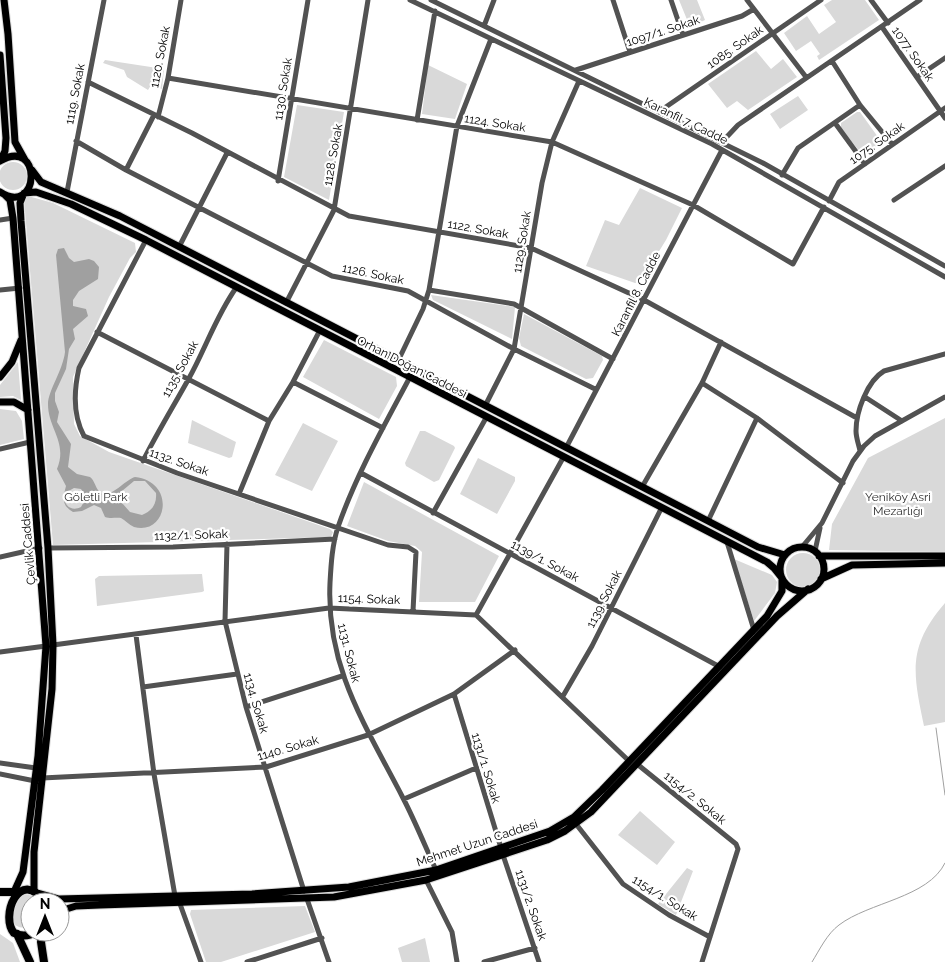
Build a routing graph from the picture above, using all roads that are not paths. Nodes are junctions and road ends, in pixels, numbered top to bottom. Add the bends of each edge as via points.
1 (4, 0) edge
2 (104, 0) edge
3 (181, 0) edge
4 (308, 0) edge
5 (368, 0) edge
6 (410, 0) edge
7 (432, 0) edge
8 (494, 0) edge
9 (614, 0) edge
10 (671, 0) edge
11 (748, 0) edge
12 (820, 0) edge
13 (872, 0) edge
14 (920, 0) edge
15 (754, 8) junction
16 (435, 11) junction
17 (888, 22) junction
18 (484, 26) junction
19 (882, 27) junction
20 (773, 33) junction
21 (683, 35) junction
22 (491, 39) junction
23 (630, 52) junction
24 (0, 56) edge
25 (945, 58) edge
26 (832, 61) junction
27 (576, 70) junction
28 (806, 77) junction
29 (917, 77) junction
30 (168, 78) junction
31 (579, 81) junction
32 (88, 82) junction
33 (292, 99) junction
34 (860, 105) junction
35 (351, 109) junction
36 (943, 110) edge
37 (660, 111) junction
38 (156, 116) junction
39 (945, 118) edge
40 (417, 120) junction
41 (835, 123) junction
42 (457, 126) junction
43 (76, 141) junction
44 (552, 142) junction
45 (722, 142) junction
46 (892, 144) junction
47 (722, 150) junction
48 (227, 153) junction
49 (25, 160) junction
50 (0, 161) edge
51 (865, 164) junction
52 (945, 166) edge
53 (32, 170) junction
54 (126, 170) junction
55 (782, 176) junction
56 (278, 181) junction
57 (67, 192) junction
58 (2, 193) edge
59 (24, 193) junction
60 (894, 200) dead end
61 (828, 201) junction
62 (693, 205) junction
63 (200, 207) junction
64 (824, 207) junction
65 (334, 210) junction
66 (13, 218) junction
67 (0, 220) edge
68 (440, 232) junction
69 (146, 240) junction
70 (179, 247) junction
71 (531, 248) junction
72 (308, 263) junction
73 (945, 266) edge
74 (945, 276) edge
75 (20, 288) junction
76 (236, 288) junction
77 (0, 290) edge
78 (429, 290) junction
79 (425, 299) junction
80 (644, 300) junction
81 (286, 303) junction
82 (522, 308) junction
83 (97, 332) junction
84 (319, 332) junction
85 (22, 335) junction
86 (721, 342) junction
87 (514, 349) junction
88 (945, 354) edge
89 (613, 359) junction
90 (398, 361) junction
91 (0, 377) edge
92 (410, 377) junction
93 (188, 380) junction
94 (293, 382) junction
95 (702, 382) junction
96 (596, 389) junction
97 (865, 397) junction
98 (945, 397) edge
99 (0, 402) edge
100 (484, 406) junction
101 (28, 410) junction
102 (486, 418) junction
103 (757, 418) junction
104 (857, 418) junction
105 (269, 421) junction
106 (902, 421) junction
107 (383, 428) junction
108 (30, 442) junction
109 (566, 446) junction
110 (0, 449) edge
111 (860, 451) junction
112 (563, 458) junction
113 (143, 460) junction
114 (361, 473) junction
115 (842, 483) junction
116 (642, 487) junction
117 (239, 494) junction
118 (661, 509) junction
119 (434, 513) junction
120 (708, 521) junction
121 (822, 523) junction
122 (338, 528) junction
123 (335, 540) junction
124 (727, 542) junction
125 (227, 544) junction
126 (802, 547) junction
127 (40, 548) junction
128 (48, 548) junction
129 (817, 554) junction
130 (511, 555) junction
131 (784, 555) junction
132 (945, 556) edge
133 (0, 557) edge
134 (945, 563) edge
135 (782, 578) junction
136 (820, 580) junction
137 (808, 589) junction
138 (612, 607) junction
139 (329, 608) junction
140 (413, 611) junction
141 (476, 615) junction
142 (225, 621) junction
143 (755, 631) junction
144 (136, 635) junction
145 (50, 646) junction
146 (515, 650) junction
147 (0, 652) edge
148 (720, 667) junction
149 (237, 674) junction
150 (342, 676) junction
151 (143, 688) junction
152 (454, 694) junction
153 (562, 696) junction
154 (246, 707) junction
155 (368, 735) junction
156 (629, 761) junction
157 (0, 763) edge
158 (637, 764) junction
159 (266, 767) junction
160 (36, 768) junction
161 (476, 768) junction
162 (0, 774) edge
163 (154, 774) junction
164 (38, 779) junction
165 (404, 799) junction
166 (576, 824) junction
167 (502, 852) junction
168 (436, 870) junction
169 (426, 880) junction
170 (304, 891) junction
171 (0, 892) edge
172 (14, 892) junction
173 (34, 892) joint
174 (175, 896) junction
175 (70, 899) edge
176 (307, 899) junction
177 (180, 904) junction
178 (70, 908) edge
179 (1, 914) edge
180 (16, 934) junction
181 (20, 934) edge
182 (710, 937) junction
183 (322, 938) junction
184 (41, 942) edge
185 (535, 948) junction
186 (30, 962) edge
187 (44, 962) edge
188 (201, 962) edge
189 (248, 962) edge
190 (329, 962) edge
191 (456, 962) edge
192 (484, 962) edge
193 (539, 962) edge
194 (702, 962) edge

1 - 49 main road via 15,142
2 - 32 street, 1119. Sokak
3 - 30 street, 1120. Sokak
4 - 33 street, 1130. Sokak
5 - 35 street, 1128. Sokak
6 - 16 street, Karanfil 7. Cadde
7 - 18 street, Karanfil 7. Cadde
8 - 18 street
9 - 23 street
10 - 21 street
11 - 15 street
12 - 20 street, 1085. Sokak
13 - 17 street, 1077. Sokak
14 - 17 street
15 - 20 street
15 - 21 street, 1097/1. Sokak via 742,16
16 - 22 street, Karanfil 7. Cadde
16 - 40 street
17 - 19 street
18 - 27 street, Karanfil 7. Cadde
19 - 26 street
19 - 29 street, 1077. Sokak
20 - 28 street
20 - 37 street, 1085. Sokak
21 - 23 street, 1097/1. Sokak
22 - 31 street, Karanfil 7. Cadde
22 - 42 street
23 - 27 street, 1097/1. Sokak
24 - 50 main road via 6,138
25 - 29 street
26 - 28 street
26 - 34 street
27 - 37 street, Karanfil 7. Cadde
28 - 45 street via 738,125
29 - 36 street, 1077. Sokak
30 - 33 street, 1124. Sokak
30 - 38 street, 1120. Sokak
31 - 44 street, 1129. Sokak
31 - 47 street, Karanfil 7. Cadde
32 - 38 street, 1122. Sokak
32 - 43 street, 1119. Sokak
33 - 35 street, 1124. Sokak
33 - 56 street, 1130. Sokak
34 - 41 street
34 - 46 street
35 - 40 street, 1124. Sokak
35 - 65 street, 1128. Sokak
36 - 39 street, 1077. Sokak
36 - 46 street, 1075. Sokak
37 - 45 street, Karanfil 7. Cadde
38 - 48 street, 1122. Sokak
38 - 54 street, 1120. Sokak
40 - 42 street, 1124. Sokak
41 - 51 street
41 - 55 street via 798,148
42 - 44 street, 1124. Sokak
42 - 68 street
43 - 54 street, 1126. Sokak
43 - 57 street, 1119. Sokak
44 - 62 street, 1124. Sokak
44 - 71 street, 1129. Sokak
45 - 55 street, Karanfil 7. Cadde
46 - 51 street, 1075. Sokak
47 - 62 street, Karanfil 8. Cadde
47 - 64 street, Karanfil 7. Cadde
48 - 56 street, 1122. Sokak
48 - 63 street
49 - 50 main road via 12,156
49 - 53 main road
51 - 61 street, 1075. Sokak via 839,182
52 - 60 street
53 - 57 main road via 41,182
53 - 59 main road, Çevlik Caddesi via 32,183
54 - 63 street, 1126. Sokak
55 - 61 street, Karanfil 7. Cadde
56 - 65 street, 1122. Sokak
57 - 70 main road
58 - 59 main road, Orhan Doğan Caddesi via 11,196
58 - 66 main road, Çevlik Caddesi via 10,200
59 - 69 main road, Orhan Doğan Caddesi via 42,193 71,204
59 - 128 main road, Çevlik Caddesi via 20,203 21,221
61 - 73 street, Karanfil 7. Cadde
62 - 64 street, 1124. Sokak via 793,264
62 - 80 street, Karanfil 8. Cadde
63 - 70 street
63 - 72 street, 1126. Sokak
64 - 74 street, Karanfil 7. Cadde
65 - 68 street, 1122. Sokak via 349,216
65 - 72 street, 1128. Sokak
66 - 67 street
66 - 75 main road, Çevlik Caddesi
68 - 71 street, 1122. Sokak
68 - 78 street
69 - 76 main road, Orhan Doğan Caddesi
69 - 83 street, 1132. Sokak
70 - 81 main road
71 - 80 street, 1122. Sokak
71 - 82 street, 1129. Sokak
72 - 79 street, 1126. Sokak via 332,276 394,287
72 - 81 street, 1128. Sokak
75 - 77 street
75 - 85 main road, Çevlik Caddesi
76 - 84 main road, Orhan Doğan Caddesi
76 - 93 street, 1135. Sokak
78 - 79 street
78 - 82 street via 495,300
79 - 87 street, 1126. Sokak
79 - 90 street
80 - 86 street, 1122. Sokak
80 - 89 street, Karanfil 8. Cadde
81 - 90 main road
82 - 87 street, 1129. Sokak
82 - 89 street
83 - 93 street
83 - 113 street, 1132. Sokak via 79,368 77,423 84,436
84 - 92 main road, Orhan Doğan Caddesi
84 - 94 street
85 - 91 main road via 12,362
85 - 101 main road, Çevlik Caddesi
86 - 95 street
86 - 104 street, 1122. Sokak
87 - 96 street, 1126. Sokak
87 - 100 street, 1129. Sokak
88 - 97 street via 884,372 877,376
89 - 96 street, Karanfil 8. Cadde
90 - 100 main road
92 - 102 main road, Orhan Doğan Caddesi
92 - 107 street, 1131. Sokak
93 - 105 street
93 - 113 street, 1135. Sokak
94 - 105 street
94 - 107 street
95 - 103 street
95 - 116 street
96 - 109 street, Karanfil 8. Cadde
97 - 104 street
97 - 106 street
98 - 106 street
99 - 101 main road via 14,402
100 - 109 main road
101 - 108 main road, Çevlik Caddesi
102 - 112 main road, Orhan Doğan Caddesi
102 - 119 street
103 - 115 street
103 - 120 street
104 - 111 street
105 - 117 street
106 - 111 street via 875,436
107 - 114 street, 1131. Sokak
108 - 110 street
108 - 127 main road, Çevlik Caddesi
109 - 116 main road
111 - 115 street
112 - 118 main road, Orhan Doğan Caddesi
112 - 130 street
113 - 117 street, 1132. Sokak
114 - 119 street, 1139/1. Sokak
114 - 122 street, 1131. Sokak
115 - 121 street
116 - 120 main road
117 - 122 street, 1132. Sokak
118 - 124 main road, Orhan Doğan Caddesi
118 - 138 street, 1139. Sokak
119 - 130 street, 1139/1. Sokak
120 - 131 main road via 758,547
121 - 126 street
121 - 129 street
122 - 123 street, 1131. Sokak
122 - 140 street, 1132. Sokak via 414,551
123 - 125 street, 1132/1. Sokak
123 - 139 street, 1131. Sokak
124 - 135 main road, Orhan Doğan Caddesi via 766,562
124 - 143 street
125 - 128 street, 1132/1. Sokak
125 - 142 street, 1134. Sokak
126 - 129 main road
126 - 131 main road
127 - 133 street
127 - 145 main road, Çevlik Caddesi
128 - 145 main road, Çevlik Caddesi
129 - 132 main road
129 - 136 main road via 823,568
130 - 138 street, 1139/1. Sokak
130 - 141 street
131 - 135 main road via 780,566
134 - 136 main road via 852,565
135 - 137 main road via 796,590
135 - 143 main road, Mehmet Uzun Caddesi via 778,599
136 - 137 main road
137 - 158 main road via 777,616
138 - 148 street, 1139/1. Sokak
138 - 153 street, 1139. Sokak
139 - 140 street, 1154. Sokak
139 - 142 street, 1154. Sokak
139 - 150 street, 1131. Sokak
140 - 141 street, 1154. Sokak
141 - 146 street
142 - 144 street, 1154. Sokak
142 - 149 street, 1134. Sokak
143 - 148 main road, Mehmet Uzun Caddesi
144 - 145 street, 1154. Sokak
144 - 151 street
145 - 147 street, 1154. Sokak
145 - 160 main road, Çevlik Caddesi
145 - 164 main road, Çevlik Caddesi via 52,689
146 - 152 street, 1140. Sokak
146 - 153 street
148 - 156 main road, Mehmet Uzun Caddesi
149 - 151 street
149 - 154 street, 1134. Sokak
150 - 154 street
150 - 155 street, 1131. Sokak
151 - 163 street
152 - 155 street, 1140. Sokak
152 - 161 street, 1131/1. Sokak
153 - 156 street
154 - 159 street, 1134. Sokak
155 - 159 street, 1140. Sokak
155 - 165 street, 1131. Sokak
156 - 167 main road, Mehmet Uzun Caddesi via 562,825
157 - 160 street
158 - 166 main road
158 - 182 street, 1154/2. Sokak via 736,844 738,849
159 - 163 street, 1140. Sokak
159 - 170 street, 1134. Sokak
160 - 164 main road, Çevlik Caddesi
161 - 165 street
161 - 167 street, 1131/1. Sokak
162 - 164 street, 1140. Sokak
163 - 164 street, 1140. Sokak
163 - 174 street
164 - 172 main road, Çevlik Caddesi via 23,872
164 - 173 main road, Çevlik Caddesi
165 - 168 street, 1131. Sokak
166 - 167 main road via 547,840
166 - 182 street, 1154/1. Sokak via 623,884
167 - 168 main road, Mehmet Uzun Caddesi
167 - 169 main road
167 - 185 street, 1131/2. Sokak
168 - 170 main road, Mehmet Uzun Caddesi via 349,887
169 - 176 main road
169 - 191 street via 452,932
170 - 174 main road, Mehmet Uzun Caddesi
171 - 172 highway
172 - 173 highway
172 - 179 highway via 4,902
174 - 175 main road, Mehmet Uzun Caddesi
176 - 177 main road
176 - 183 street
177 - 178 main road
177 - 188 street
179 - 180 highway via 6,927
180 - 181 highway
180 - 186 highway
182 - 194 street
183 - 189 street
183 - 190 street
184 - 187 highway
185 - 192 street
185 - 193 street, 1131/2. Sokak

